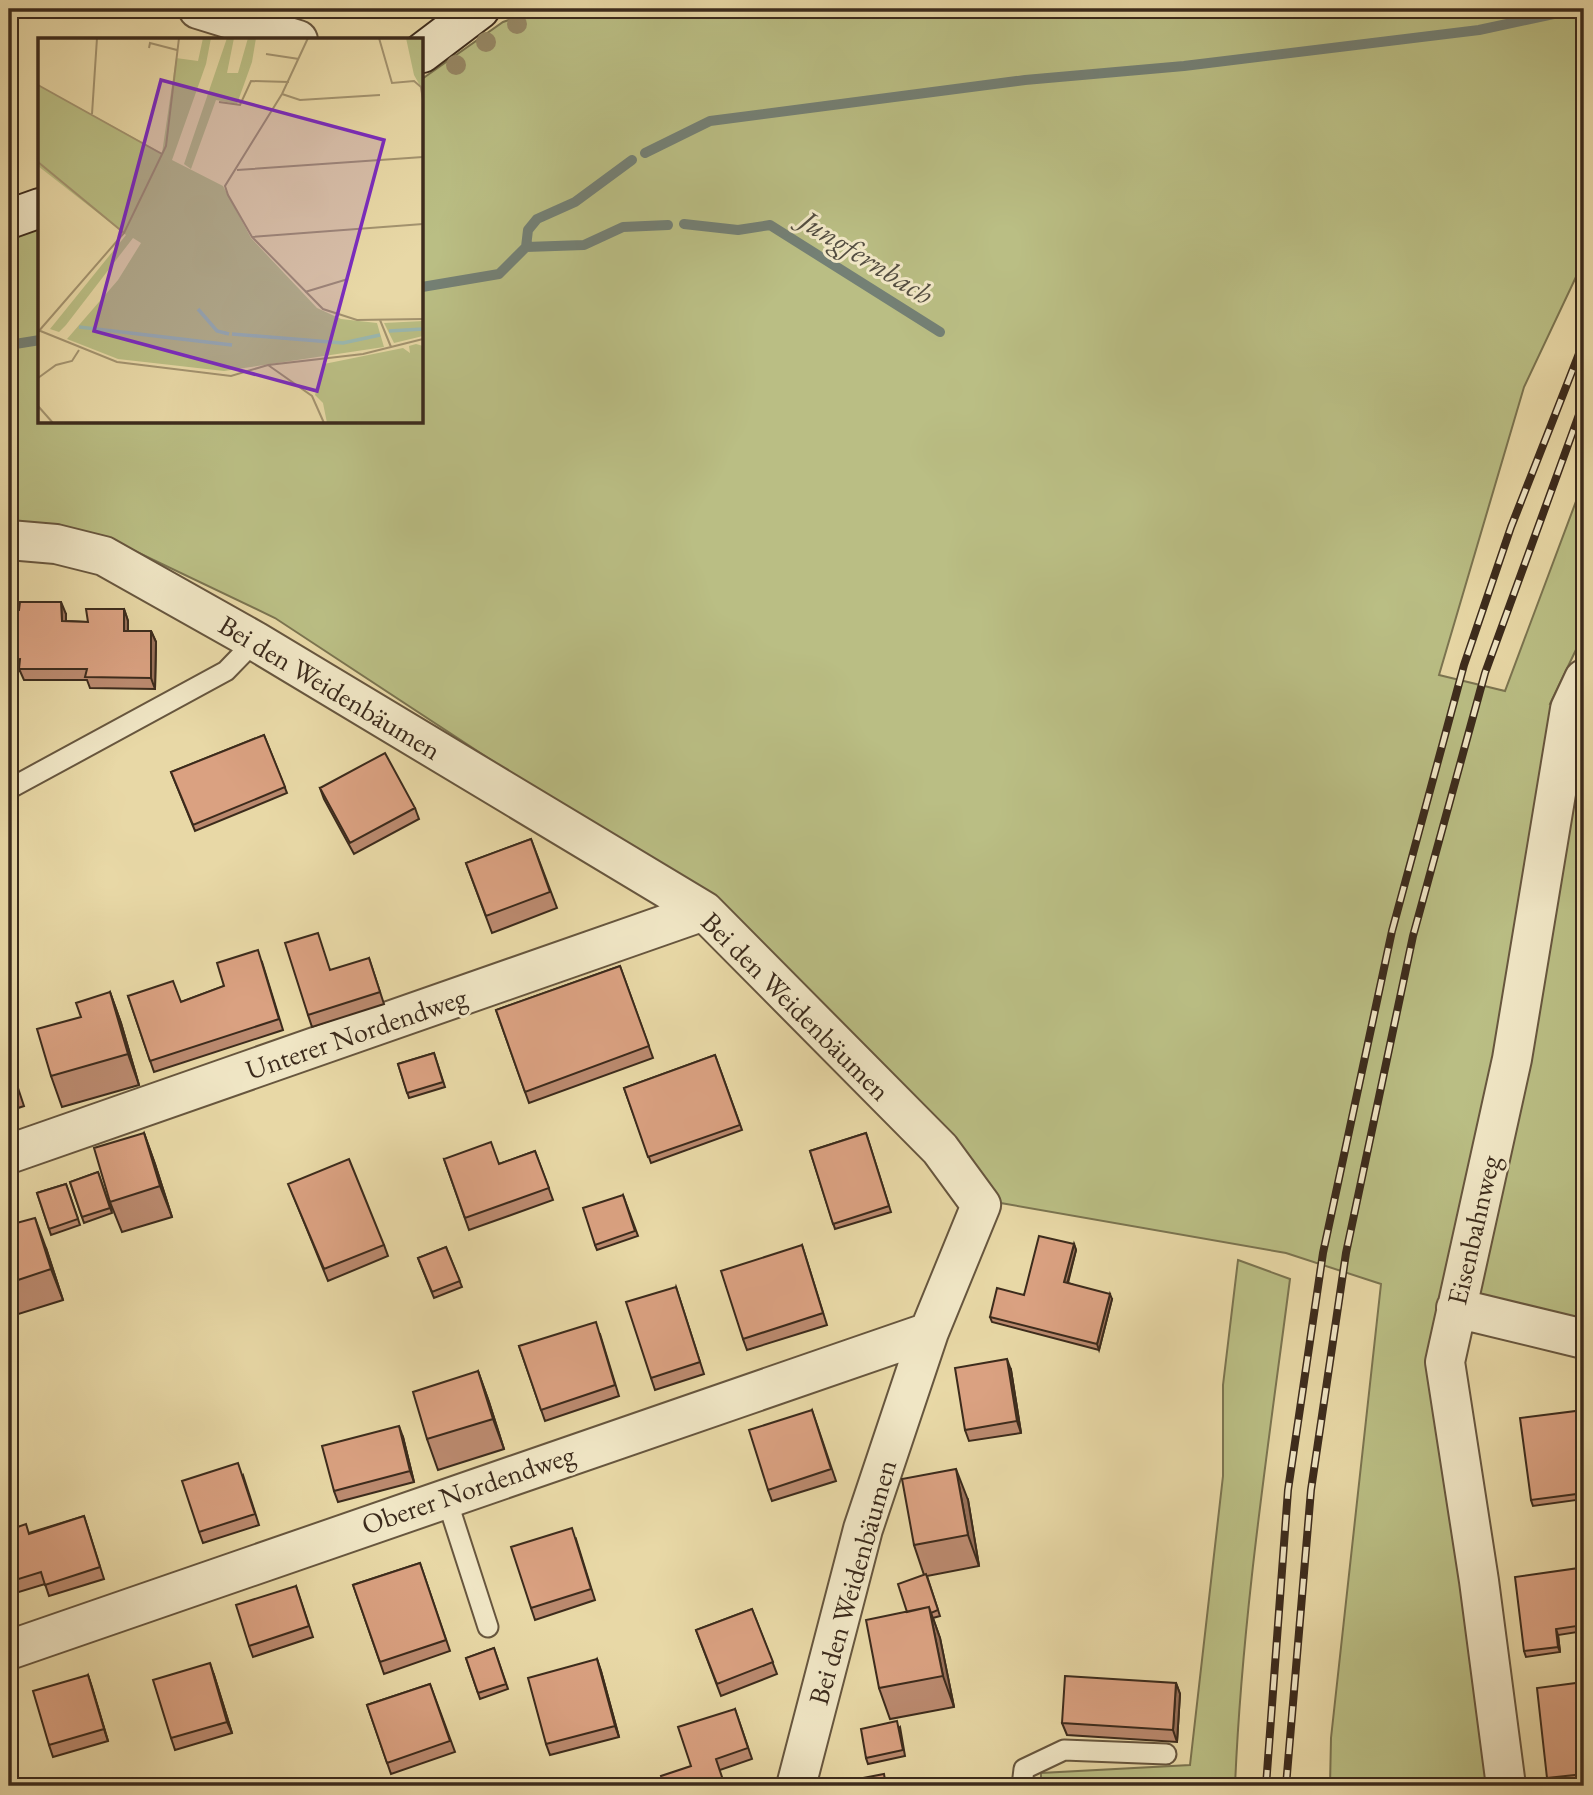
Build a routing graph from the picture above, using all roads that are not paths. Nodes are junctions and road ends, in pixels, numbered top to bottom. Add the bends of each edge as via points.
1 (198, 9) edge
2 (480, 9) edge
3 (277, 36) edge
4 (424, 51) edge
5 (38, 209) edge
6 (9, 219) edge
7 (9, 540) edge
8 (255, 641) junction
9 (1579, 701) edge
10 (9, 789) edge
11 (704, 911) junction
12 (9, 1154) edge
13 (1456, 1308) junction
14 (929, 1332) junction
15 (1584, 1339) edge
16 (446, 1497) junction
17 (488, 1628) dead end
18 (9, 1650) edge
19 (1166, 1754) dead end
20 (796, 1786) edge
21 (1022, 1786) edge
22 (1506, 1786) edge

1 - 3 street
2 - 4 street
5 - 6 street
7 - 8 street, Bei den Weidenbäumen via 56,544 104,556
8 - 10 lane via 226,671
8 - 11 street, Bei den Weidenbäumen
9 - 13 street, Eisenbahnweg via 1512,1059
11 - 12 street, Unterer Nordendweg
11 - 14 street, Bei den Weidenbäumen via 940,1149 981,1205
13 - 15 street
13 - 22 street, Eisenbahnweg via 1445,1362
14 - 16 street, Oberer Nordendweg
14 - 20 street, Bei den Weidenbäumen via 863,1529
16 - 17 lane
16 - 18 street, Oberer Nordendweg
19 - 21 lane via 1064,1750 1024,1769

